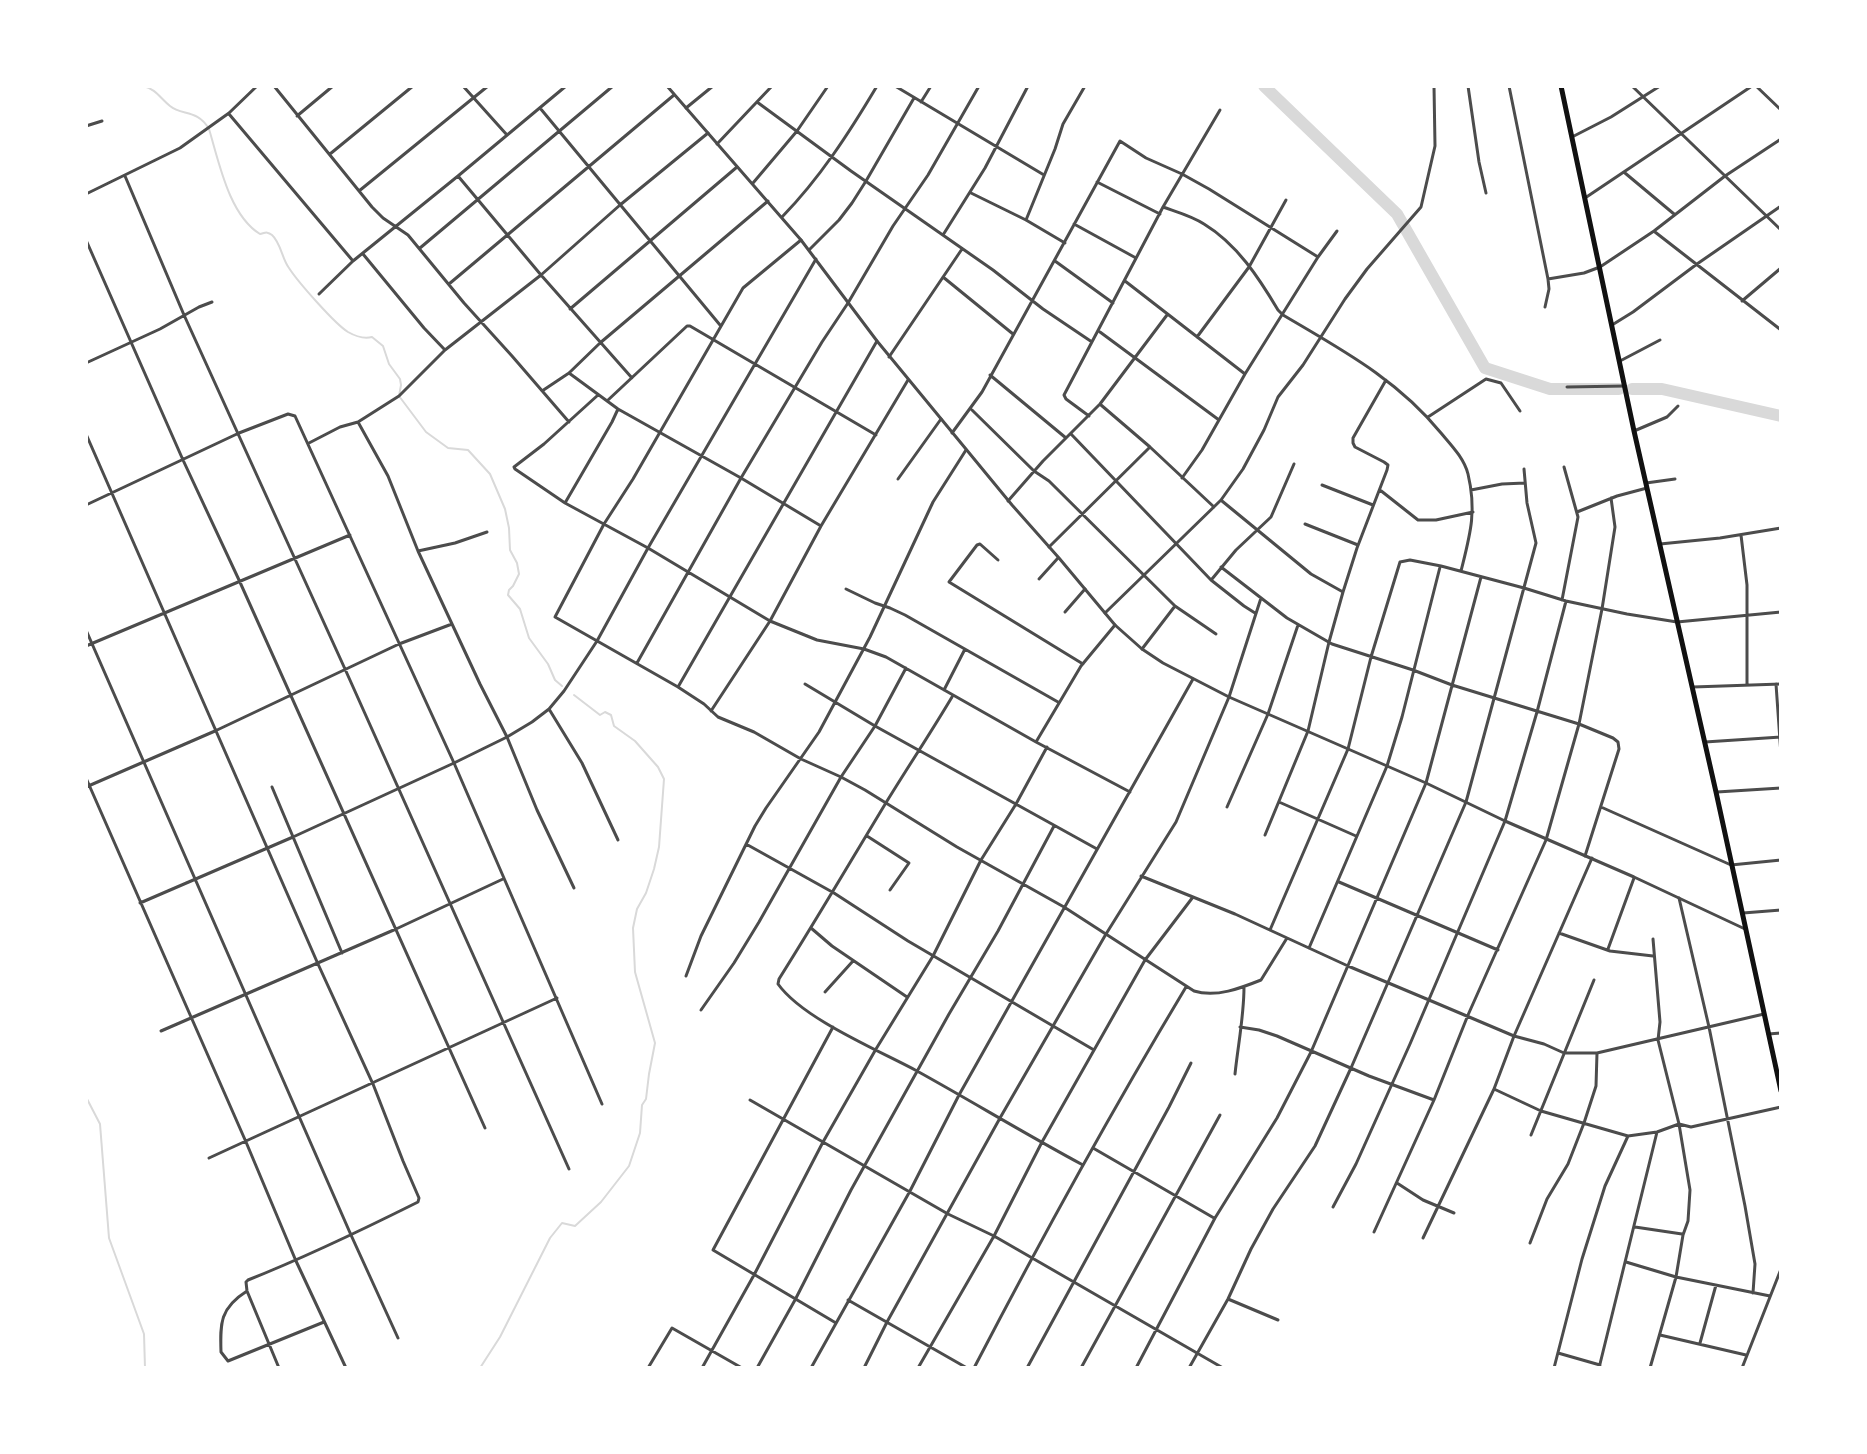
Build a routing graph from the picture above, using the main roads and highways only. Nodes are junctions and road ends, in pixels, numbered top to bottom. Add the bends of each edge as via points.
1 (1561, 86) edge
2 (1781, 1091) edge

1 - 2 highway

